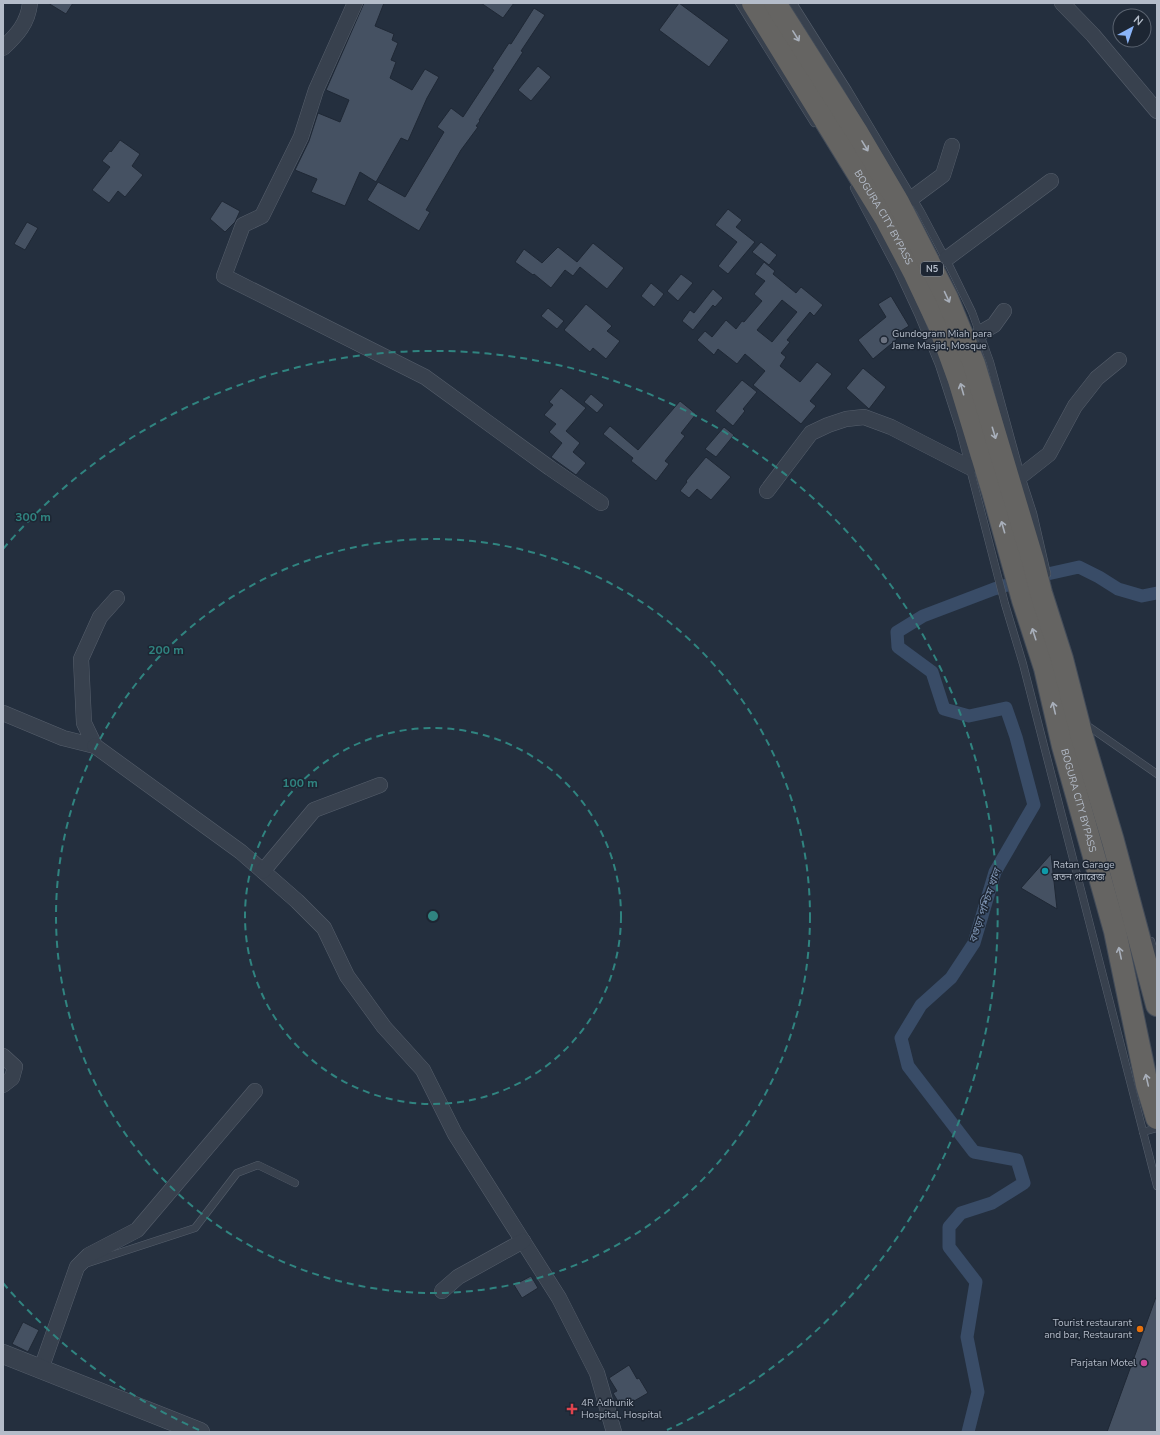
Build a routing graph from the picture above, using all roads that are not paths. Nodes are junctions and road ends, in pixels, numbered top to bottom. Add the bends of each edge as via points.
1 (30, 3) edge
2 (355, 3) edge
3 (738, 3) edge
4 (753, 3) edge
5 (775, 3) edge
6 (793, 3) edge
7 (1062, 3) edge
8 (3, 48) edge
9 (1157, 111) edge
10 (817, 128) dead end
11 (952, 146) dead end
12 (850, 181) dead end
13 (1051, 181) dead end
14 (912, 198) junction
15 (946, 259) junction
16 (1004, 311) dead end
17 (980, 333) junction
18 (1119, 360) dead end
19 (969, 467) junction
20 (1021, 476) junction
21 (767, 491) dead end
22 (601, 503) dead end
23 (1021, 563) junction
24 (1029, 594) junction
25 (117, 598) dead end
26 (1058, 622) dead end
27 (3, 713) edge
28 (1085, 724) junction
29 (95, 746) junction
30 (1157, 774) edge
31 (380, 785) dead end
32 (1122, 843) dead end
33 (263, 871) junction
34 (1148, 932) dead end
35 (1157, 962) edge
36 (1157, 1005) edge
37 (3, 1056) edge
38 (3, 1085) edge
39 (255, 1091) dead end
40 (1150, 1125) edge
41 (1157, 1128) edge
42 (295, 1183) dead end
43 (1157, 1186) edge
44 (523, 1241) junction
45 (77, 1267) junction
46 (442, 1291) dead end
47 (3, 1354) edge
48 (41, 1369) junction
49 (200, 1432) edge
50 (614, 1432) edge

1 - 8 street via 29,14 17,35
2 - 22 street via 316,90 301,137 262,216 242,225 224,276 426,377
3 - 10 lane
23 -> 4 highway, BOGURA CITY BYPASS via 959,380 914,272 886,219
5 -> 23 highway, BOGURA CITY BYPASS / N5 via 898,202 948,298 974,364
6 - 14 lane
7 - 9 street
11 - 14 street via 943,175
12 - 19 lane via 898,271 939,365
13 - 15 street
14 - 15 lane
15 - 17 lane
16 - 17 street via 994,326
17 - 20 lane
18 - 20 street via 1097,378 1075,406 1049,454
19 - 21 street via 864,417 846,419 811,433
19 - 23 lane
20 - 23 lane via 1033,513
23 - 24 highway
23 - 24 lane
24 - 36 highway via 1062,659
24 - 40 highway, BOGURA CITY BYPASS via 1063,746 1115,931 1148,1084
25 - 29 street via 100,617 81,659 84,723
26 - 28 lane
27 - 29 street via 63,738
28 - 30 lane
28 - 32 lane
29 - 33 street via 241,852
31 - 33 street via 314,810
33 - 44 street via 324,928 347,976 384,1027 423,1070 455,1134
34 - 35 lane
37 - 38 street via 16,1067 12,1078
39 - 45 street via 137,1230 89,1255
40 - 41 lane
40 - 43 lane
42 - 45 lane via 258,1165 237,1173 195,1228
44 - 46 street via 458,1277
44 - 50 street via 559,1298 598,1373
45 - 48 street
47 - 48 street
48 - 49 street

